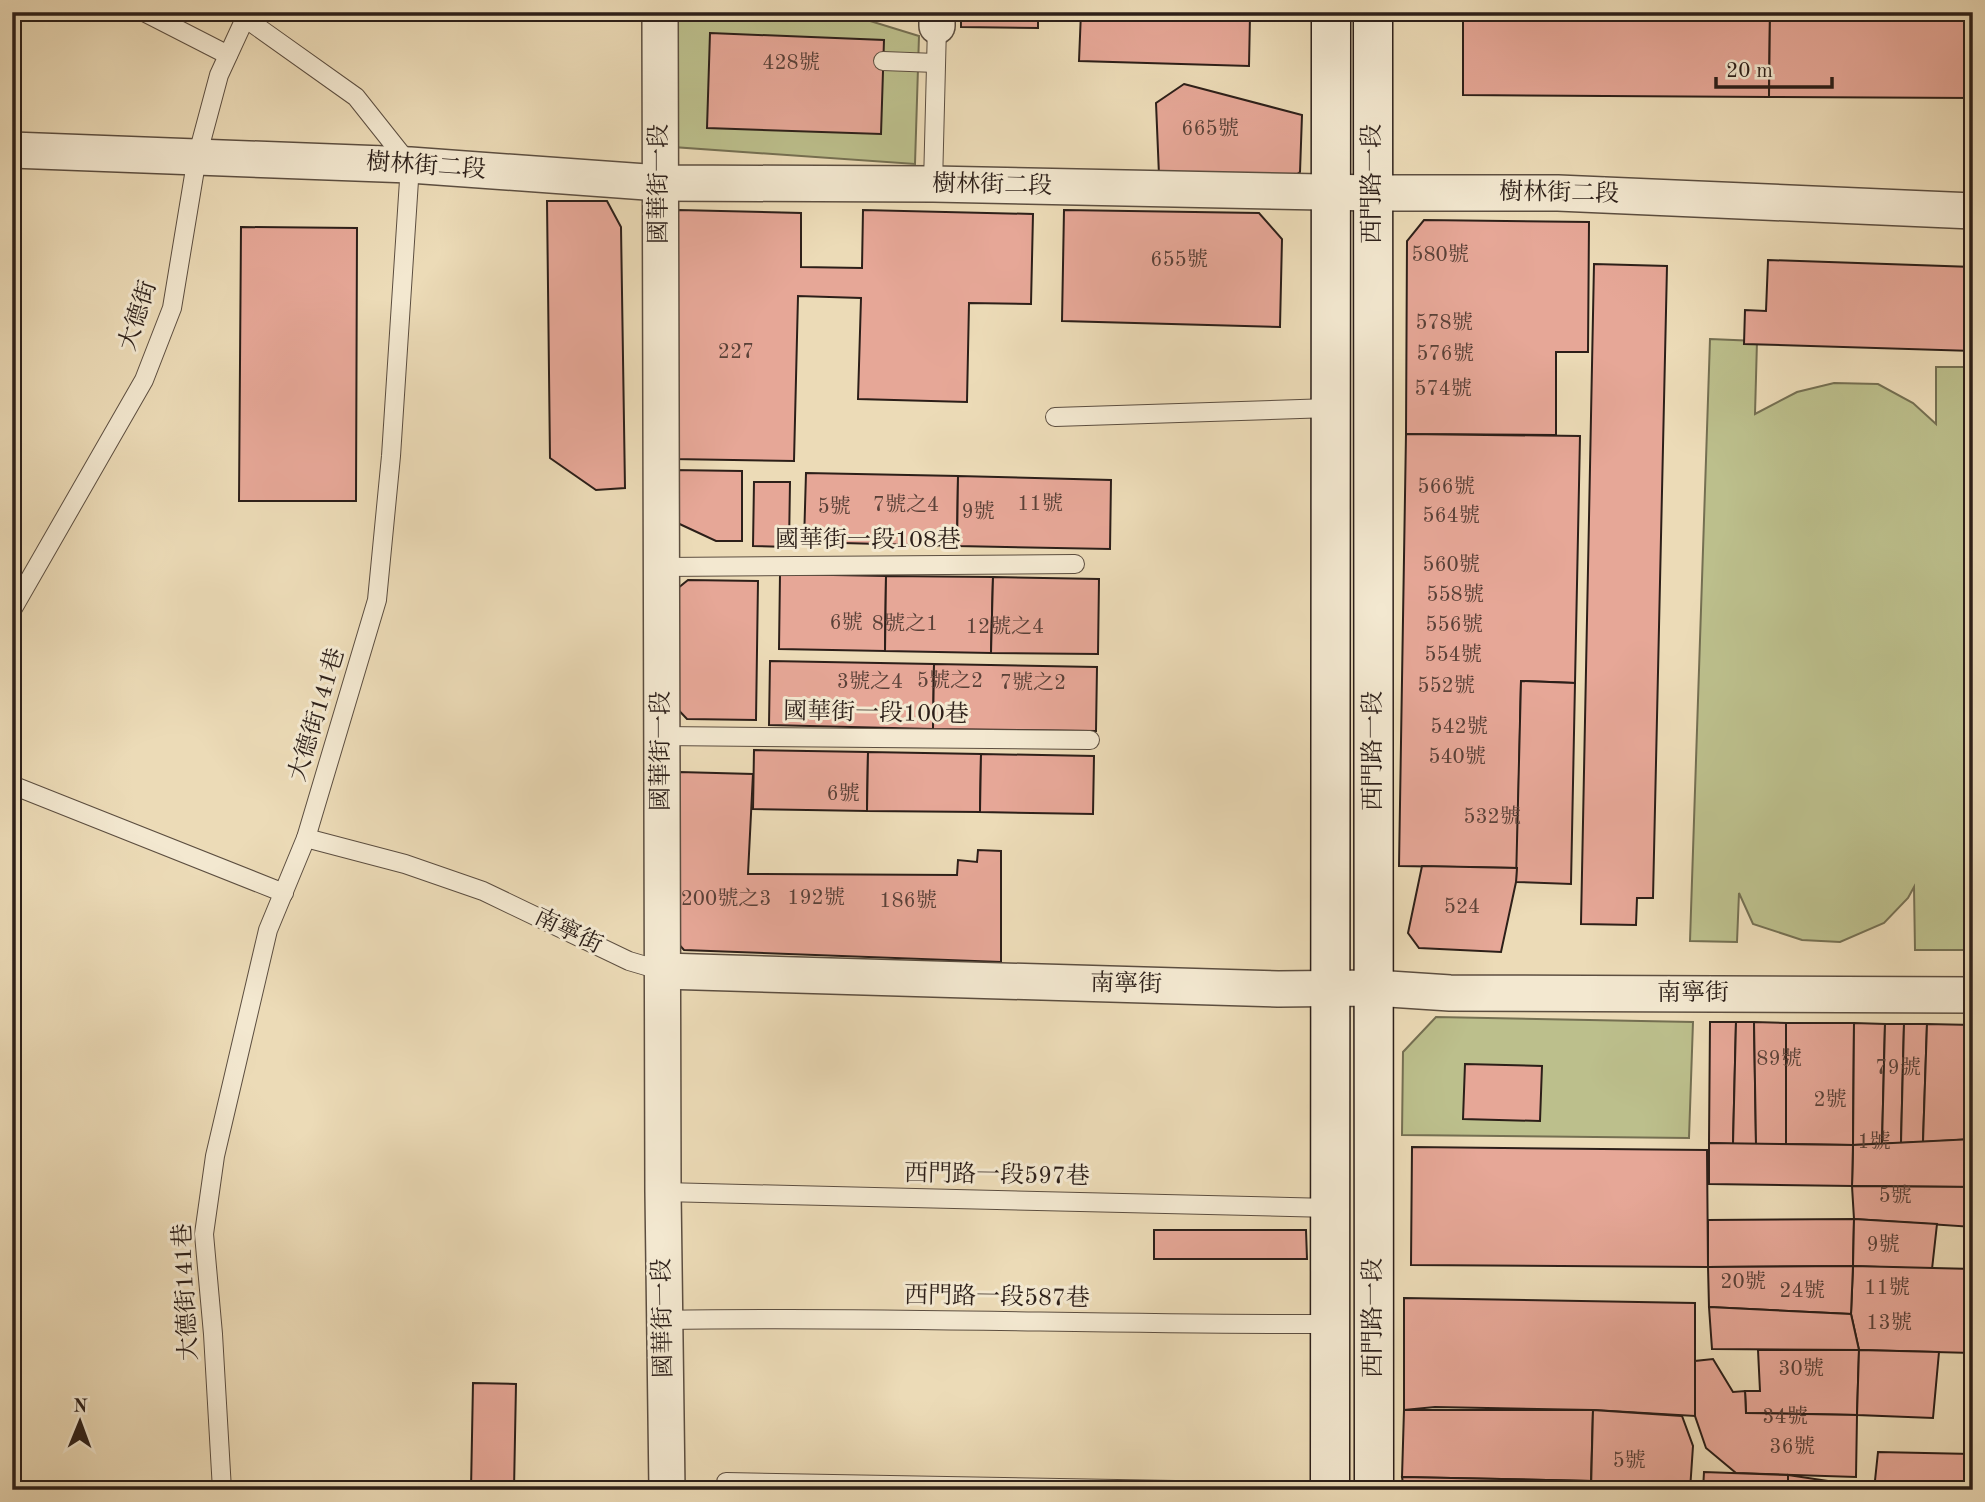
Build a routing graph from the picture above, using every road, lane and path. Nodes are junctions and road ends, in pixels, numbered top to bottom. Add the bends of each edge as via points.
1 (145, 12) edge
2 (660, 12) edge
3 (1331, 12) edge
4 (1373, 12) edge
5 (246, 15) edge
6 (937, 19) edge
7 (228, 55) junction
8 (883, 61) dead end
9 (936, 63) junction
10 (12, 150) edge
11 (197, 157) junction
12 (410, 165) junction
13 (660, 183) junction
14 (933, 184) junction
15 (1331, 192) junction
16 (1373, 193) junction
17 (1973, 211) edge
18 (1330, 408) junction
19 (1055, 417) dead end
20 (1075, 564) dead end
21 (662, 566) junction
22 (12, 610) edge
23 (662, 736) junction
24 (1090, 740) dead end
25 (12, 785) edge
26 (306, 838) junction
27 (284, 893) junction
28 (663, 971) junction
29 (1330, 988) junction
30 (1374, 988) junction
31 (1973, 995) edge
32 (663, 1192) junction
33 (1330, 1208) junction
34 (664, 1320) junction
35 (1330, 1324) junction
36 (726, 1482) dead end
37 (222, 1490) edge
38 (667, 1490) edge
39 (1175, 1490) edge
40 (1330, 1490) edge
41 (1374, 1490) edge

1 - 7 lane
2 - 13 street, 國華街一段
3 - 15 street, 西門路一段
4 - 16 street, 西門路一段
5 - 7 lane, 大德街
5 - 12 lane via 356,97
6 - 9 lane
7 - 11 lane, 大德街
8 - 9 lane
9 - 14 lane
10 - 11 street, 樹林街二段
11 - 12 street, 樹林街二段
11 - 22 lane, 大德街 via 172,309 144,380
12 - 13 street, 樹林街二段
12 - 26 lane, 大德街141巷 via 377,600
13 - 14 street, 樹林街二段
13 - 21 street, 國華街一段
14 - 15 street, 樹林街二段
15 - 16 street, 樹林街二段
15 - 18 street, 西門路一段
16 - 17 street, 樹林街二段 via 1558,193
16 - 30 street, 西門路一段
18 - 19 lane
18 - 29 street, 西門路一段
20 - 21 lane, 國華街一段108巷
21 - 23 street, 國華街一段
23 - 24 lane, 國華街一段100巷
23 - 28 street, 國華街一段
25 - 27 lane
26 - 27 lane, 大德街141巷
26 - 28 lane, 南寧街 via 483,891 629,961
27 - 37 lane, 大德街141巷 via 268,930 224,1116 204,1234
28 - 29 street, 南寧街
28 - 32 street, 國華街一段
29 - 30 street, 南寧街
29 - 33 street, 西門路一段
30 - 31 street, 南寧街 via 1450,993
30 - 41 street, 西門路一段
32 - 33 lane, 西門路一段597巷
32 - 34 street, 國華街一段
33 - 35 street, 西門路一段
34 - 35 lane, 西門路一段587巷
34 - 38 street, 國華街一段
35 - 40 street, 西門路一段
36 - 39 lane

